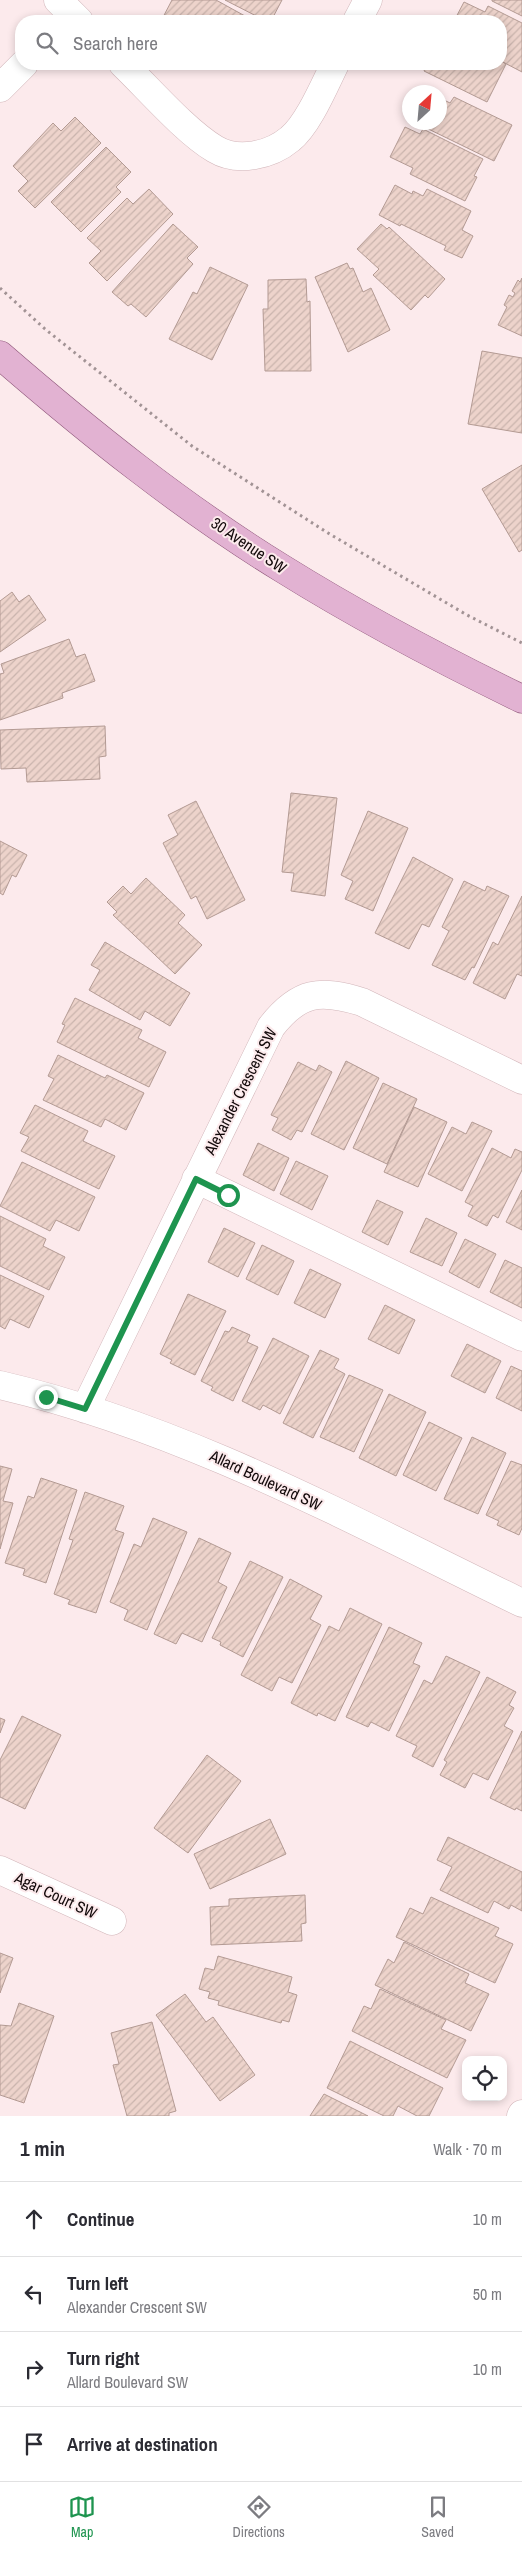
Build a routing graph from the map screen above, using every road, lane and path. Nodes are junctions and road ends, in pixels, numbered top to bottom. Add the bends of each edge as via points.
1 (368, 0) edge
2 (360, 15) edge
3 (18, 70) edge
4 (129, 70) edge
5 (332, 70) edge
6 (0, 88) edge
7 (0, 288) edge
8 (0, 355) edge
9 (522, 643) edge
10 (522, 699) edge
11 (522, 1080) edge
12 (196, 1179) junction
13 (522, 1337) edge
14 (0, 1385) edge
15 (85, 1409) junction
16 (522, 1603) edge
17 (0, 1870) edge
18 (112, 1921) dead end

1 - 2 street
3 - 6 street
4 - 5 street via 216,150 243,156 266,153 291,138 313,107
7 - 9 path via 45,329 192,446 328,533 467,615
8 - 10 main road, 30 Avenue SW via 164,487 282,568 434,656
11 - 12 street, Alexander Crescent SW via 362,1002 341,996 309,996 283,1012 271,1027
12 - 13 street
12 - 15 street, Alexander Crescent SW
14 - 15 street, Allard Boulevard SW
15 - 16 street, Allard Boulevard SW via 219,1458
17 - 18 street, Agar Court SW

